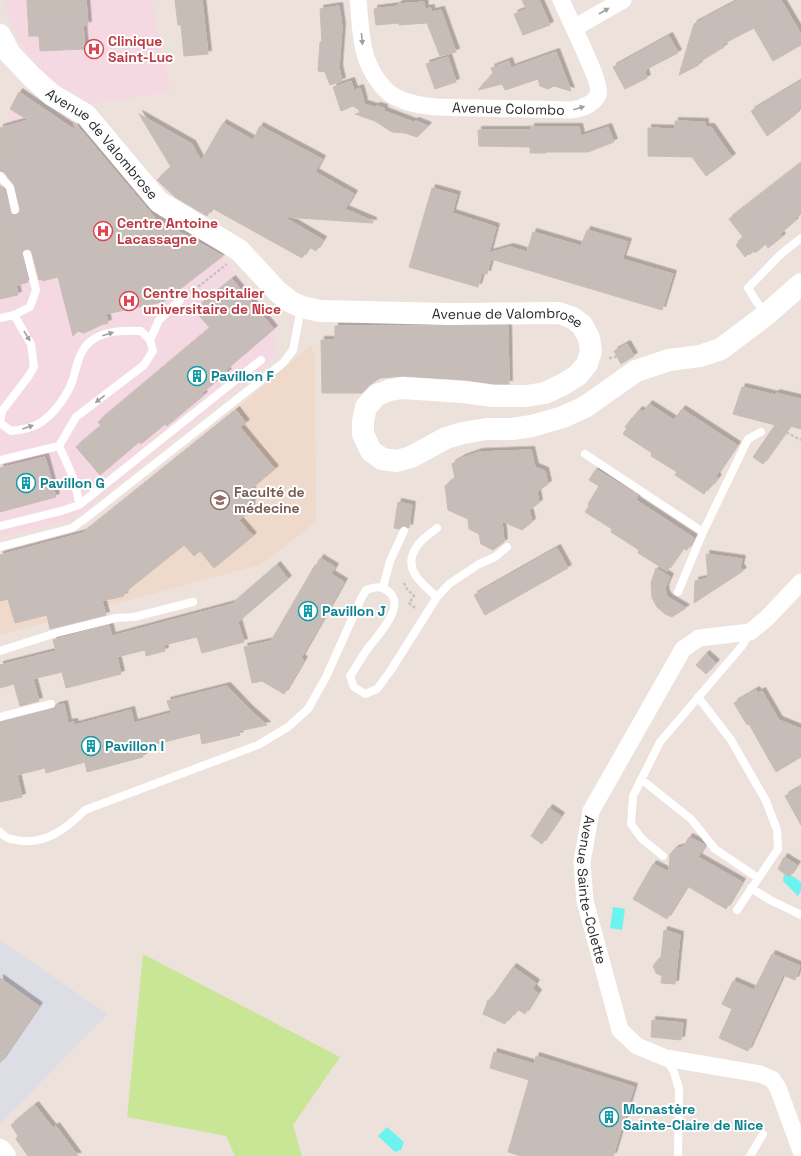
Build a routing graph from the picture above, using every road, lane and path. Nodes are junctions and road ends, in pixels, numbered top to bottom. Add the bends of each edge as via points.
1 (358, 0) edge
2 (561, 0) edge
3 (623, 0) edge
4 (574, 28) junction
5 (0, 35) edge
6 (0, 176) edge
7 (15, 210) dead end
8 (801, 238) edge
9 (239, 250) junction
10 (27, 254) dead end
11 (801, 284) edge
12 (180, 300) joint
13 (302, 307) junction
14 (14, 315) junction
15 (766, 315) junction
16 (0, 318) edge
17 (150, 340) junction
18 (261, 360) dead end
19 (782, 430) dead end
20 (761, 432) dead end
21 (801, 440) edge
22 (59, 446) junction
23 (585, 454) dead end
24 (0, 460) edge
25 (79, 505) junction
26 (0, 526) edge
27 (437, 528) dead end
28 (404, 531) dead end
29 (702, 532) junction
30 (0, 546) edge
31 (507, 547) dead end
32 (801, 582) edge
33 (383, 587) junction
34 (678, 592) dead end
35 (437, 597) junction
36 (193, 602) dead end
37 (750, 632) junction
38 (0, 651) edge
39 (698, 697) junction
40 (51, 704) dead end
41 (0, 717) edge
42 (641, 779) junction
43 (0, 832) edge
44 (663, 856) dead end
45 (758, 878) junction
46 (751, 888) junction
47 (737, 910) dead end
48 (801, 915) edge
49 (666, 1058) junction
50 (764, 1134) dead end
51 (0, 1150) edge
52 (801, 1151) edge
53 (4, 1156) edge
54 (678, 1156) edge
55 (750, 1156) edge

1 -> 4 street, Avenue Colombo via 362,46 369,67 385,90 399,99 418,105 572,110 585,107 593,102 598,94 598,86
2 - 4 street, Avenue Colombo
4 -> 3 street
5 - 9 main road, Avenue de Valombrose via 10,54 32,77 52,95 86,115 159,202
6 - 7 lane via 10,188
8 - 15 lane via 781,254 748,288
9 - 12 path via 226,265
9 - 13 main road, Avenue de Valombrose via 278,292
10 - 14 lane via 36,290 30,307
11 - 15 main road, Avenue de Valombrose
12 - 17 lane via 160,320
13 - 15 main road, Avenue de Valombrose via 320,311 559,313 573,318 582,325 589,338 591,351 587,364 578,375 545,393 493,396 402,388 377,396 366,407 364,434 371,451 382,458 397,461 411,457 446,438 463,433 532,426 564,417 585,407 636,371 669,360 700,356 721,349
13 - 30 lane via 293,350 283,363 72,528
14 - 16 lane
14 -> 17 lane via 31,344 34,367 2,411 0,423 11,431 40,423 58,406 72,381 80,353 91,340 108,333 129,330 141,331
17 -> 22 lane via 153,351 144,365 76,417
18 - 25 lane
19 - 21 path
20 - 29 lane via 748,439
22 - 24 lane
22 - 25 lane via 75,483
23 - 29 lane
25 - 26 lane
27 - 35 lane via 416,547 410,561 414,574
28 - 33 lane via 390,561
29 - 34 lane
31 - 35 lane via 450,584
32 - 37 street
33 - 35 lane via 392,594 395,606 389,622 350,676 354,687 365,694 377,689
33 - 43 lane via 366,590 326,677 308,708 288,727 258,745 84,810 55,836 32,842 8,839
36 - 38 lane via 56,633
37 - 39 lane via 742,646
37 - 49 street, Avenue Sainte-Colette via 699,638 683,649 592,811 582,862 585,901 620,1030 637,1046
39 - 42 lane via 660,742
39 - 45 lane via 732,740 766,801 777,830 778,849
40 - 41 lane
42 - 44 lane via 633,796 631,824 642,839
42 - 45 lane via 691,819 714,849
45 - 46 lane
46 - 47 lane
46 - 48 lane
49 - 52 street, Avenue Sainte-Colette via 760,1074 772,1079 778,1088
49 - 54 lane via 679,1089
50 - 55 lane
51 - 53 main road

